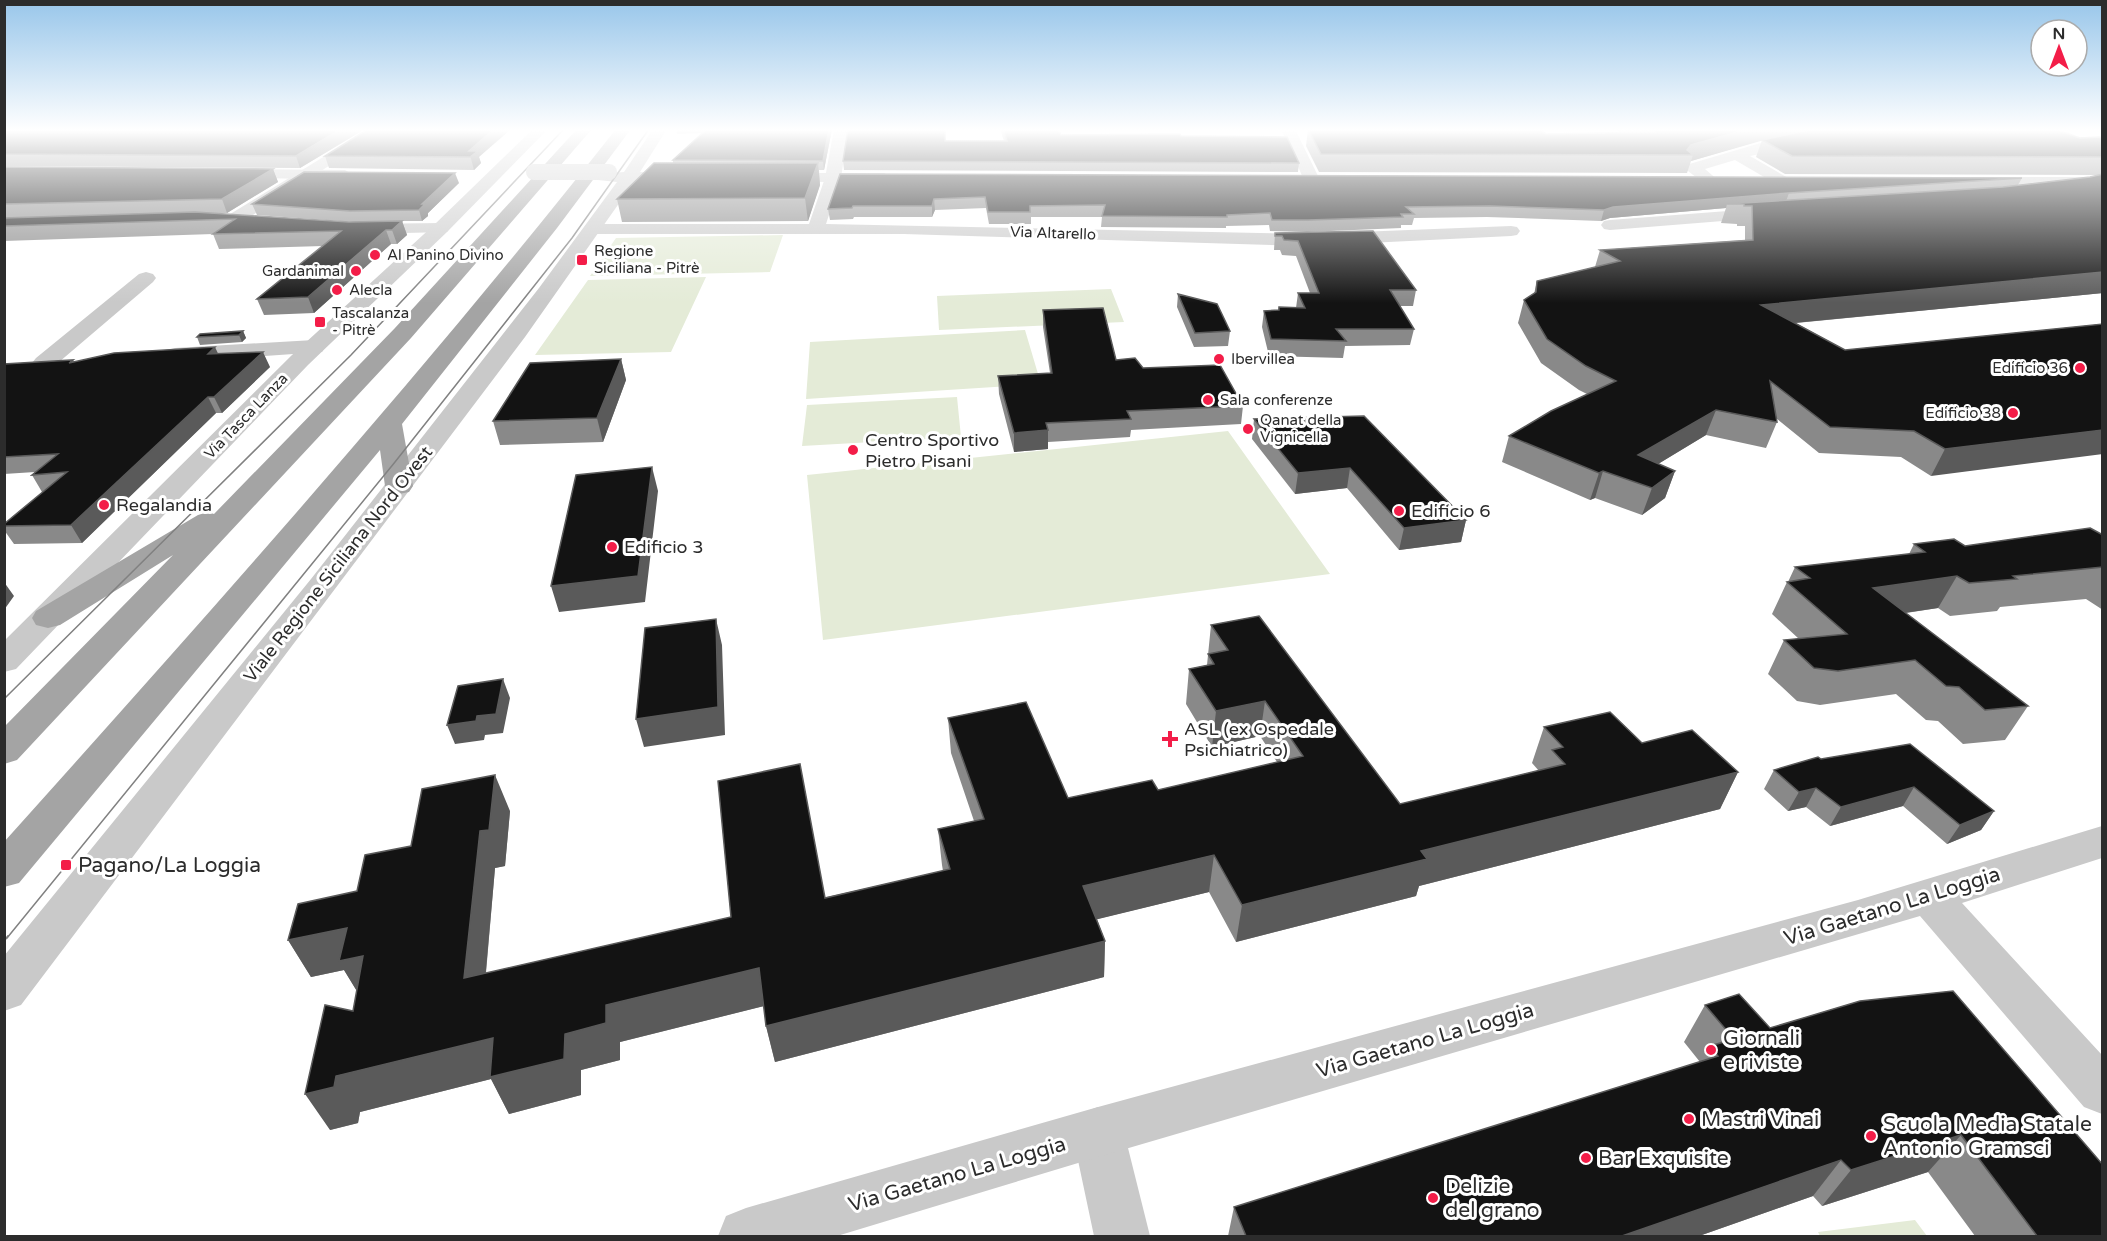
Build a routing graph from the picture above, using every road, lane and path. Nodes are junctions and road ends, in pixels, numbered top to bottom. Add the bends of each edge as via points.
1 (285, 187) edge
2 (477, 187) edge
3 (534, 187) edge
4 (572, 187) edge
5 (579, 187) edge
6 (615, 187) edge
7 (615, 187) edge
8 (644, 187) edge
9 (830, 187) edge
10 (2085, 187) edge
11 (604, 197) junction
12 (1994, 199) edge
13 (1785, 211) edge
14 (211, 220) edge
15 (232, 220) junction
16 (257, 223) edge
17 (1610, 225) edge
18 (343, 228) edge
19 (441, 228) junction
20 (816, 228) junction
21 (1511, 231) dead end
22 (146, 278) dead end
23 (314, 347) junction
24 (149, 357) edge
25 (79, 361) edge
26 (389, 422) junction
27 (399, 486) junction
28 (245, 498) junction
29 (48, 618) junction
30 (4, 661) edge
31 (4, 751) edge
32 (2103, 842) edge
33 (4, 871) edge
34 (1929, 896) junction
35 (4, 991) edge
36 (2103, 1090) edge
37 (1098, 1132) junction
38 (746, 1236) edge
39 (1122, 1236) edge

1 - 15 street
2 - 19 street, Via Tasca Lanza
3 - 28 main road via 426,308
4 - 11 street
5 - 26 main road
6 - 11 street, Viale Regione Siciliana Nord Ovest
7 - 11 street
8 - 11 street
9 - 20 street
10 - 12 street
11 - 20 street, Via Altarello
11 - 27 street, Viale Regione Siciliana Nord Ovest
13 - 17 street
14 - 15 street
15 - 16 street
18 - 19 street
19 - 23 street, Via Tasca Lanza
20 - 21 street, Via Altarello via 1307,240
22 - 25 street via 34,364
23 - 24 street
23 - 29 street, Via Tasca Lanza
26 - 27 main road
26 - 33 main road
27 - 35 street, Viale Regione Siciliana Nord Ovest
28 - 29 main road
28 - 31 main road
29 - 30 street, Via Tasca Lanza
32 - 34 street, Via Gaetano La Loggia
34 - 36 street
34 - 37 street, Via Gaetano La Loggia
37 - 38 street, Via Gaetano La Loggia
37 - 39 street

